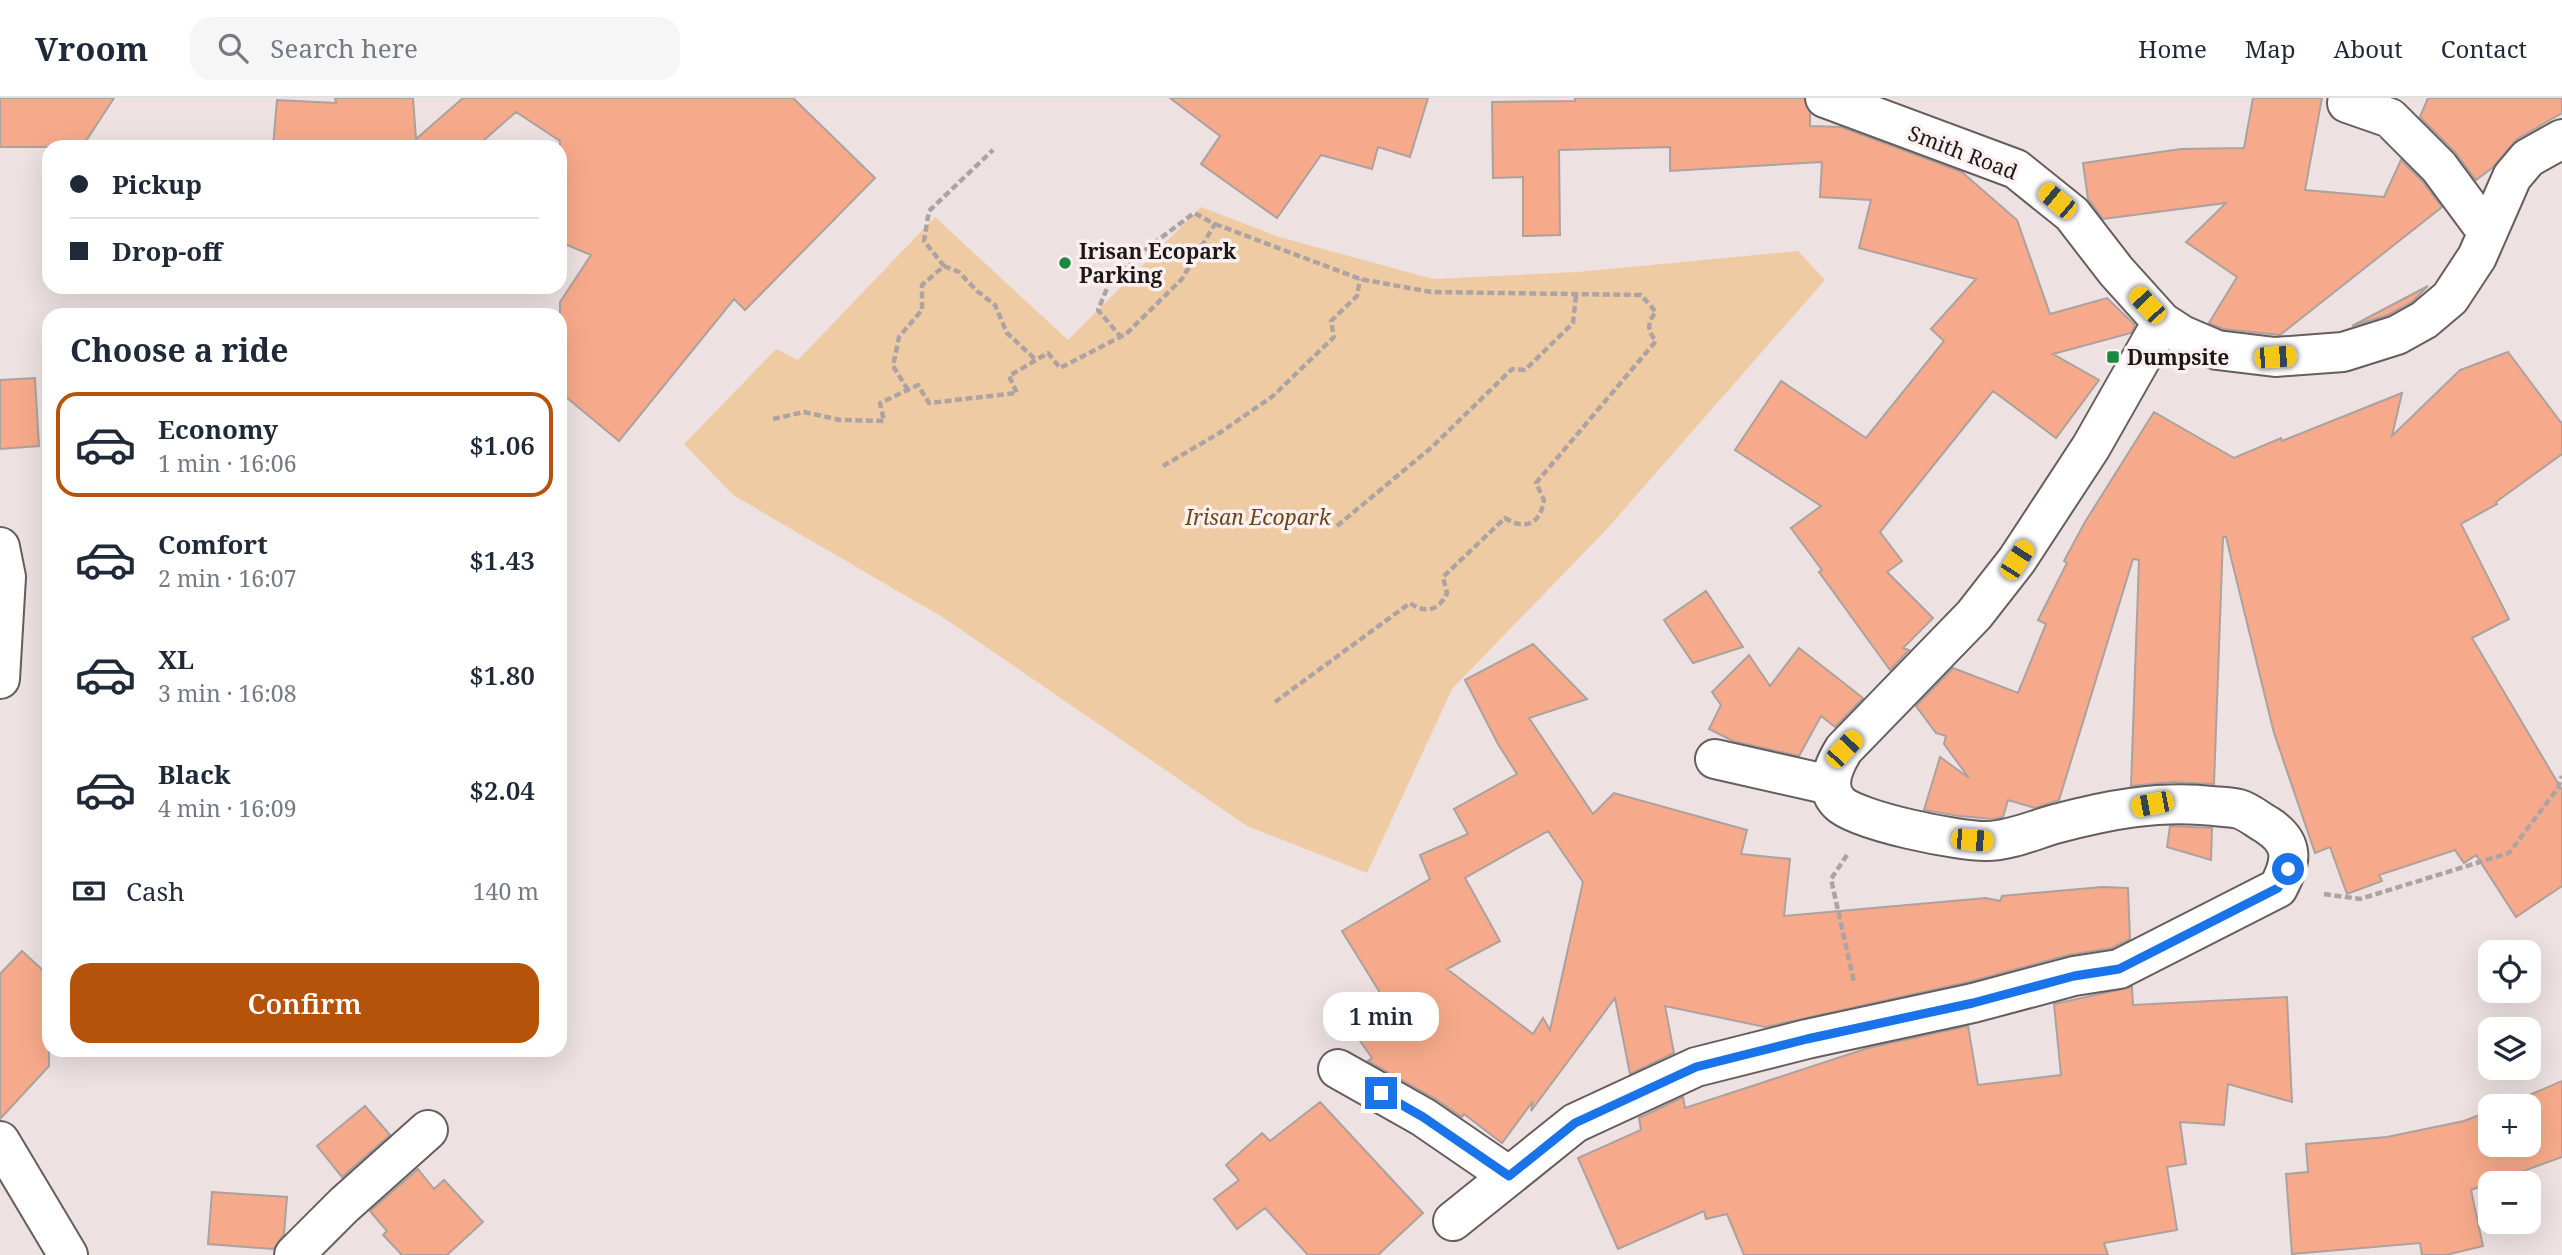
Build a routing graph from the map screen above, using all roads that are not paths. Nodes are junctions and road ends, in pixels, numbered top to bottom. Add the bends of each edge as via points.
1 (1825, 98) edge
2 (2347, 103) dead end
3 (2562, 139) edge
4 (2487, 232) junction
5 (2162, 321) junction
6 (0, 547) edge
7 (0, 679) edge
8 (1715, 759) dead end
9 (1830, 785) junction
10 (1338, 1069) dead end
11 (428, 1130) dead end
12 (0, 1141) edge
13 (1509, 1176) junction
14 (1453, 1221) dead end
15 (68, 1255) edge
16 (294, 1255) edge

1 - 5 street, Smith Road via 2016,169 2072,214
2 - 4 street via 2390,118 2439,167
3 - 4 street, Smith Road via 2528,158 2512,177
4 - 5 street, Smith Road via 2477,257 2450,298 2424,320 2397,335 2343,352 2275,357 2217,350
5 - 9 street via 2091,447 2017,560 1974,615 1844,749 1834,765
6 - 7 street via 6,577
8 - 9 street
9 - 13 street via 1838,803 1891,825 1989,841 2152,804 2240,809 2279,833 2288,850 2288,869 2278,888 2119,969 1696,1067 1575,1123
10 - 13 street via 1423,1117
11 - 16 street
12 - 15 street
13 - 14 street

